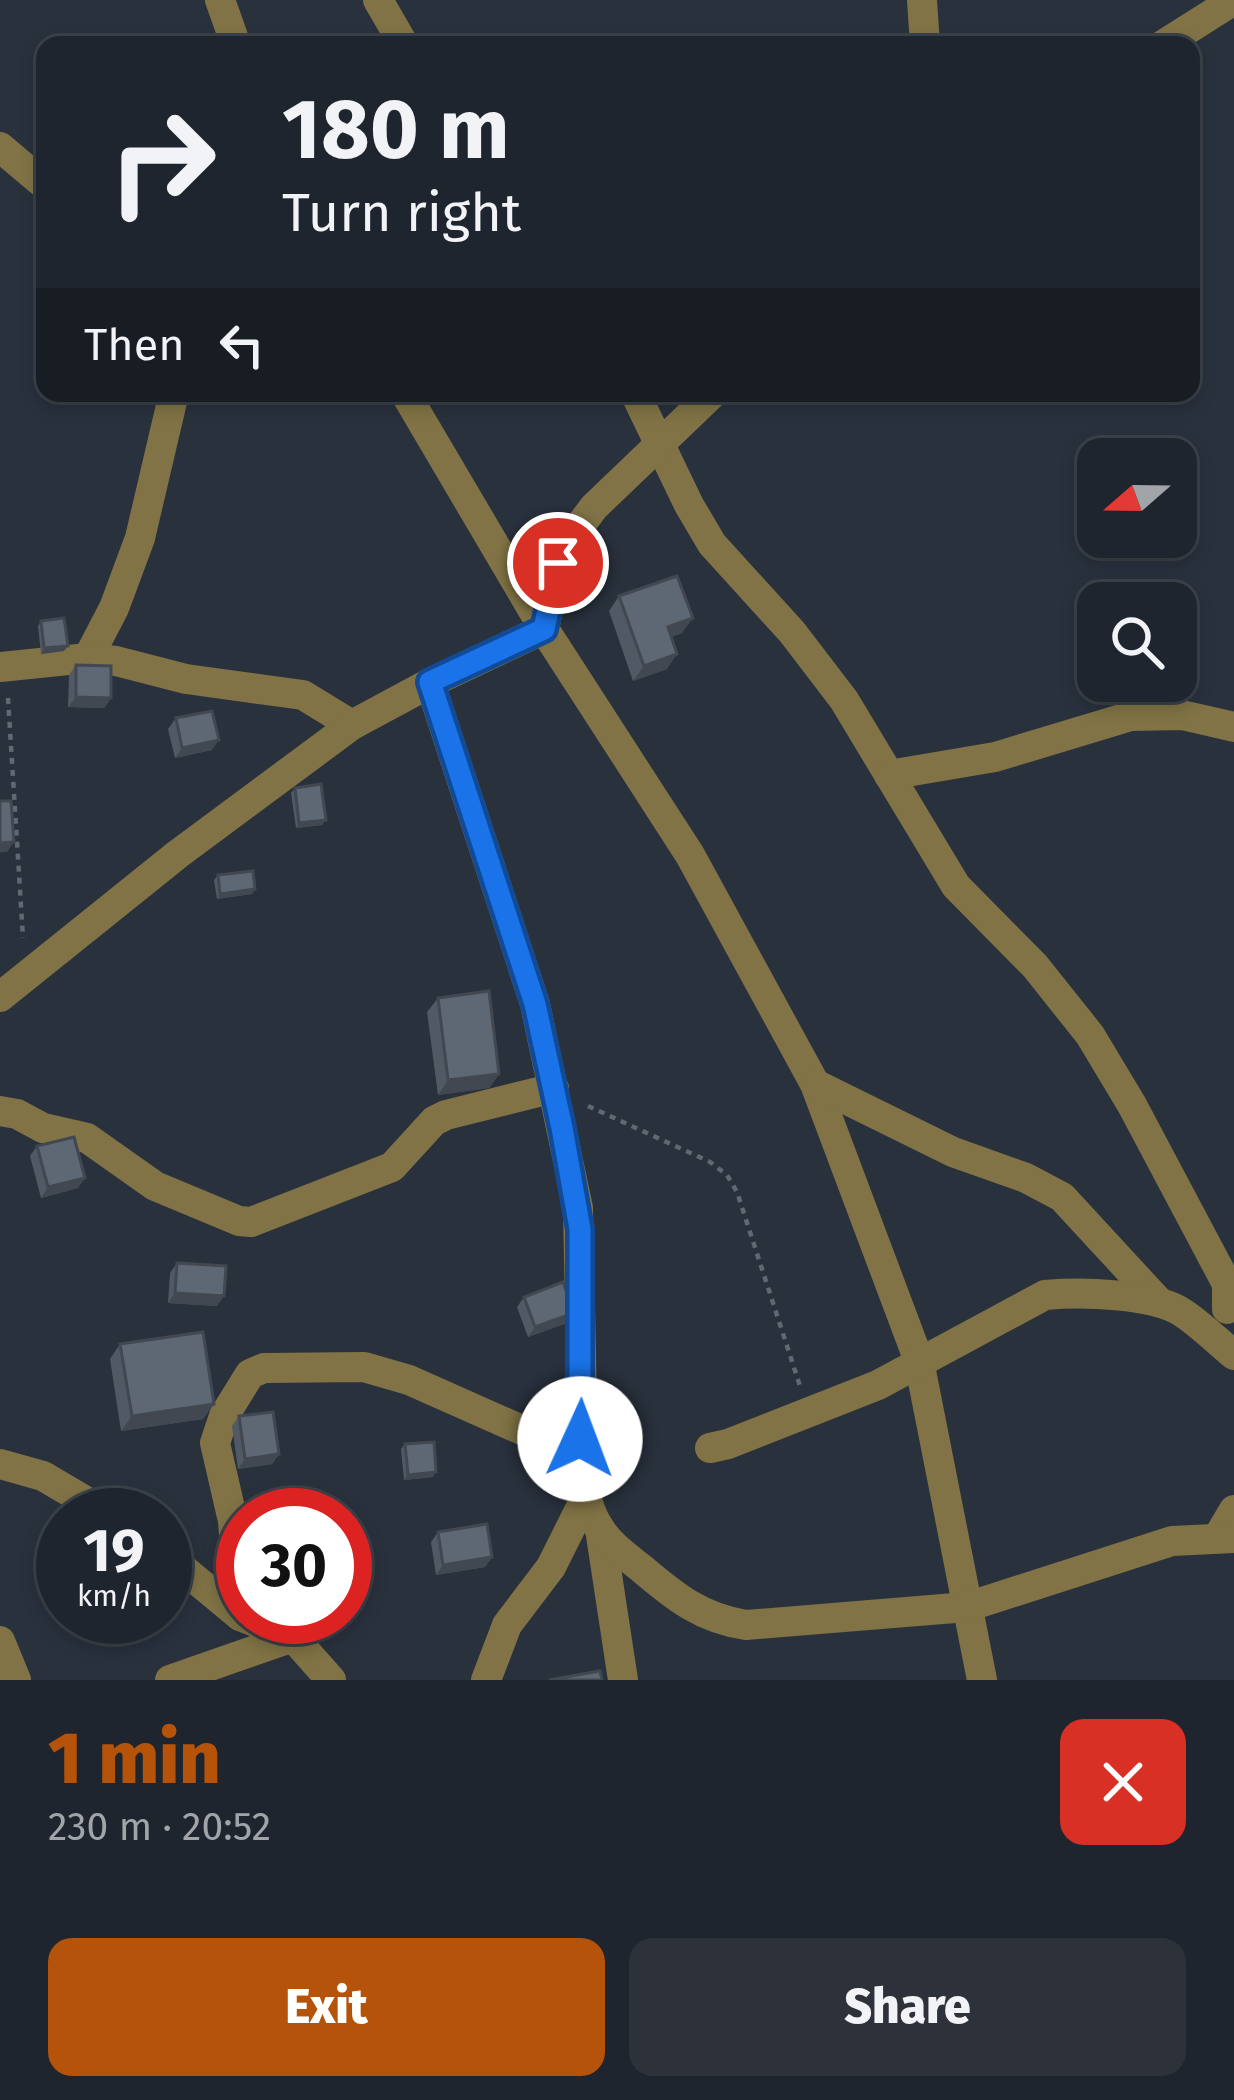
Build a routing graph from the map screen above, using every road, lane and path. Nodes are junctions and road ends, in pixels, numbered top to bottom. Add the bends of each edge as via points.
1 (220, 0) edge
2 (377, 0) edge
3 (922, 0) edge
4 (1234, 0) edge
5 (233, 36) edge
6 (399, 36) edge
7 (924, 36) edge
8 (1176, 36) edge
9 (0, 147) edge
10 (36, 177) edge
11 (172, 402) edge
12 (410, 402) edge
13 (639, 402) edge
14 (703, 402) edge
15 (660, 446) junction
16 (544, 629) junction
17 (88, 658) junction
18 (3, 667) edge
19 (430, 682) junction
20 (352, 725) junction
21 (1234, 728) edge
22 (890, 775) junction
23 (27, 974) junction
24 (0, 997) edge
25 (815, 1084) junction
26 (554, 1088) junction
27 (0, 1111) edge
28 (1169, 1306) junction
29 (1231, 1309) edge
30 (1234, 1355) edge
31 (919, 1361) junction
32 (809, 1414) junction
33 (710, 1448) dead end
34 (579, 1463) junction
35 (0, 1464) edge
36 (63, 1488) edge
37 (225, 1488) edge
38 (587, 1495) junction
39 (1229, 1528) edge
40 (600, 1529) junction
41 (192, 1576) edge
42 (216, 1596) edge
43 (967, 1607) junction
44 (0, 1641) edge
45 (271, 1644) edge
46 (300, 1644) edge
47 (16, 1680) edge
48 (170, 1680) edge
49 (331, 1680) edge
50 (486, 1680) edge
51 (623, 1680) edge
52 (982, 1680) edge

1 - 5 street
2 - 6 street
3 - 7 street
4 - 8 street
9 - 10 street
11 - 17 street via 140,538
12 - 16 street
13 - 15 street
14 - 15 street
15 - 16 street via 576,531 558,563
15 - 22 street via 712,544 820,667
16 - 19 street
16 - 25 street via 690,855
17 - 18 street
17 - 20 street via 303,695
18 - 23 path
19 - 20 street
19 - 26 street via 535,1004
20 - 23 street
21 - 22 street via 1182,715 1131,716 995,757
22 - 29 street via 956,886 1055,989 1100,1051 1227,1284
23 - 24 street
25 - 28 street via 1062,1197
25 - 31 street
26 - 27 street via 446,1115 392,1167 251,1222 155,1186 87,1138
26 - 32 path via 727,1175
26 - 34 street via 580,1229
28 - 29 street
28 - 30 street
28 - 31 street via 1045,1295
31 - 32 street
31 - 43 street
32 - 33 street
34 - 37 street via 546,1440 384,1372 264,1368 250,1374 215,1442
34 - 38 street
35 - 36 street
38 - 40 street
38 - 50 street via 551,1567 507,1625
39 - 43 street
40 - 43 street via 685,1606 717,1621
40 - 51 street
41 - 42 street
43 - 52 street
44 - 47 street
45 - 48 street
46 - 49 street

